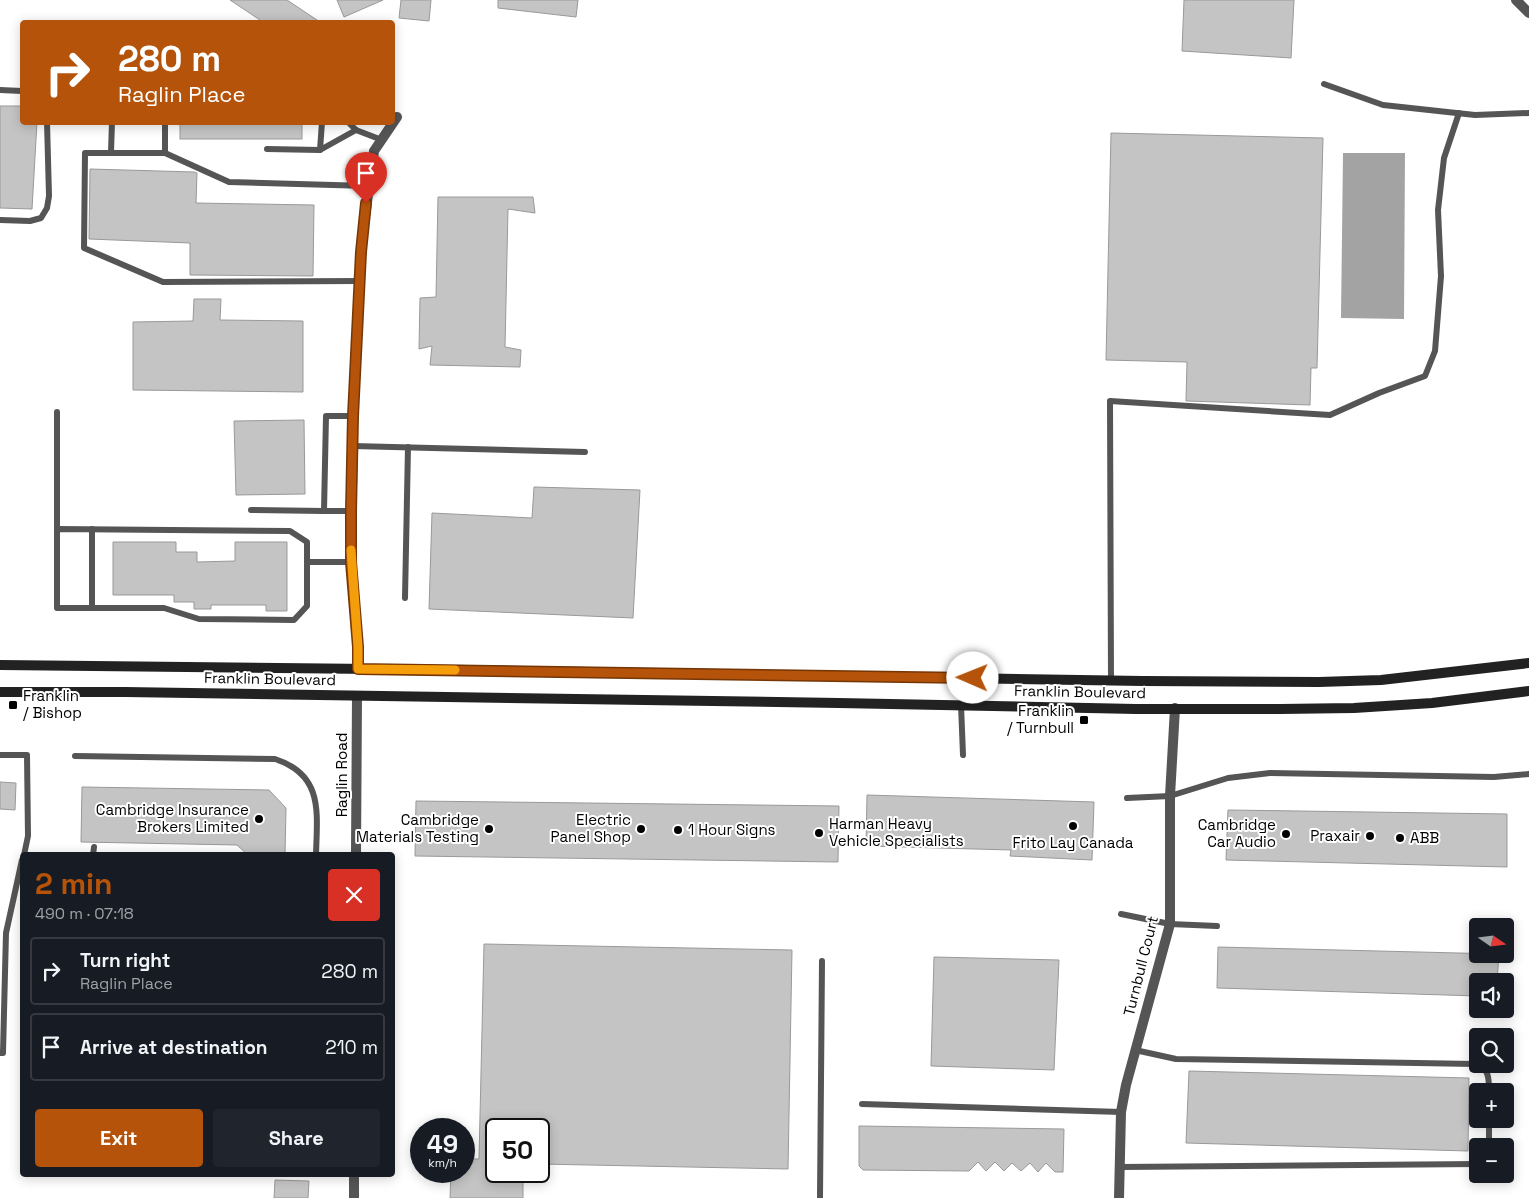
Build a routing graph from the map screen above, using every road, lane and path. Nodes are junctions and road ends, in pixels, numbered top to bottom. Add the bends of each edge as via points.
1 (1516, 0) edge
2 (1529, 13) edge
3 (1324, 84) dead end
4 (0, 90) edge
5 (20, 91) edge
6 (1459, 113) junction
7 (1529, 113) edge
8 (397, 117) dead end
9 (395, 120) edge
10 (47, 125) edge
11 (112, 125) edge
12 (165, 125) edge
13 (322, 125) edge
14 (351, 125) edge
15 (392, 125) edge
16 (356, 130) junction
17 (382, 140) junction
18 (267, 149) dead end
19 (320, 150) junction
20 (111, 152) junction
21 (165, 153) junction
22 (368, 186) junction
23 (0, 220) edge
24 (360, 281) junction
25 (57, 412) dead end
26 (353, 416) junction
27 (353, 446) junction
28 (408, 447) junction
29 (584, 452) dead end
30 (251, 510) dead end
31 (324, 510) junction
32 (351, 511) junction
33 (57, 529) junction
34 (92, 529) junction
35 (307, 562) junction
36 (351, 562) junction
37 (405, 598) dead end
38 (92, 607) junction
39 (1529, 663) edge
40 (0, 665) edge
41 (358, 669) junction
42 (1111, 680) junction
43 (1529, 690) edge
44 (0, 692) edge
45 (357, 696) junction
46 (961, 705) junction
47 (1175, 708) junction
48 (0, 755) edge
49 (963, 755) dead end
50 (75, 756) dead end
51 (1529, 774) edge
52 (1170, 796) junction
53 (1127, 798) dead end
54 (94, 847) dead end
55 (25, 852) edge
56 (94, 852) edge
57 (316, 852) edge
58 (356, 852) edge
59 (20, 869) edge
60 (1121, 914) dead end
61 (1170, 924) junction
62 (1216, 926) dead end
63 (822, 961) dead end
64 (1135, 1050) junction
65 (0, 1053) edge
66 (1490, 1083) edge
67 (862, 1104) dead end
68 (1121, 1112) junction
69 (1469, 1164) edge
70 (1120, 1167) junction
71 (354, 1177) edge
72 (354, 1198) edge
73 (820, 1198) edge
74 (1119, 1198) edge

1 - 2 street
3 - 6 lane via 1383,105
4 - 5 lane
6 - 7 lane
6 - 42 lane via 1444,158 1438,210 1441,276 1436,350 1425,376 1330,415 1110,401
8 - 9 street
10 - 23 lane via 47,208 41,218 30,221
11 - 20 lane
12 - 21 lane
13 - 19 lane
14 - 16 lane
15 - 17 street
16 - 17 lane
16 - 19 lane
17 - 22 street via 374,151
18 - 19 lane
20 - 21 lane
20 - 24 lane via 85,153 84,248 163,282
21 - 22 lane via 229,182
22 - 24 street
24 - 26 street
25 - 33 lane
26 - 27 street
26 - 31 lane via 326,416
27 - 28 lane
27 - 32 street
28 - 29 lane
28 - 37 lane
30 - 31 lane
31 - 32 lane
32 - 36 street
33 - 34 lane
33 - 38 lane via 57,608
34 - 35 lane via 290,531 307,542
34 - 38 lane
35 - 36 lane
35 - 38 lane via 307,606 294,620 199,619 164,608
36 - 41 street
39 - 42 main road, Franklin Boulevard via 1380,680
40 - 41 main road, Franklin Boulevard
41 - 42 main road, Franklin Boulevard
43 - 47 main road, Franklin Boulevard via 1432,703 1354,708
44 - 45 main road, Franklin Boulevard
45 - 46 main road, Franklin Boulevard
45 - 58 street, Raglin Road
46 - 47 main road, Franklin Boulevard
46 - 49 lane
47 - 52 street, Turnbull Court
48 - 55 lane via 27,755 28,836
50 - 57 lane via 275,759 302,774 315,796
51 - 52 lane via 1494,777 1270,773 1228,778
52 - 53 lane
52 - 61 street, Turnbull Court
54 - 56 lane
59 - 65 lane via 6,933 3,1053
60 - 61 lane
61 - 62 lane
61 - 64 street, Turnbull Court
63 - 73 lane
64 - 66 lane via 1176,1059 1475,1064 1486,1070
64 - 68 street, Turnbull Court
67 - 68 lane
68 - 70 street, Turnbull Court
69 - 70 lane
70 - 74 street, Turnbull Court
71 - 72 street

